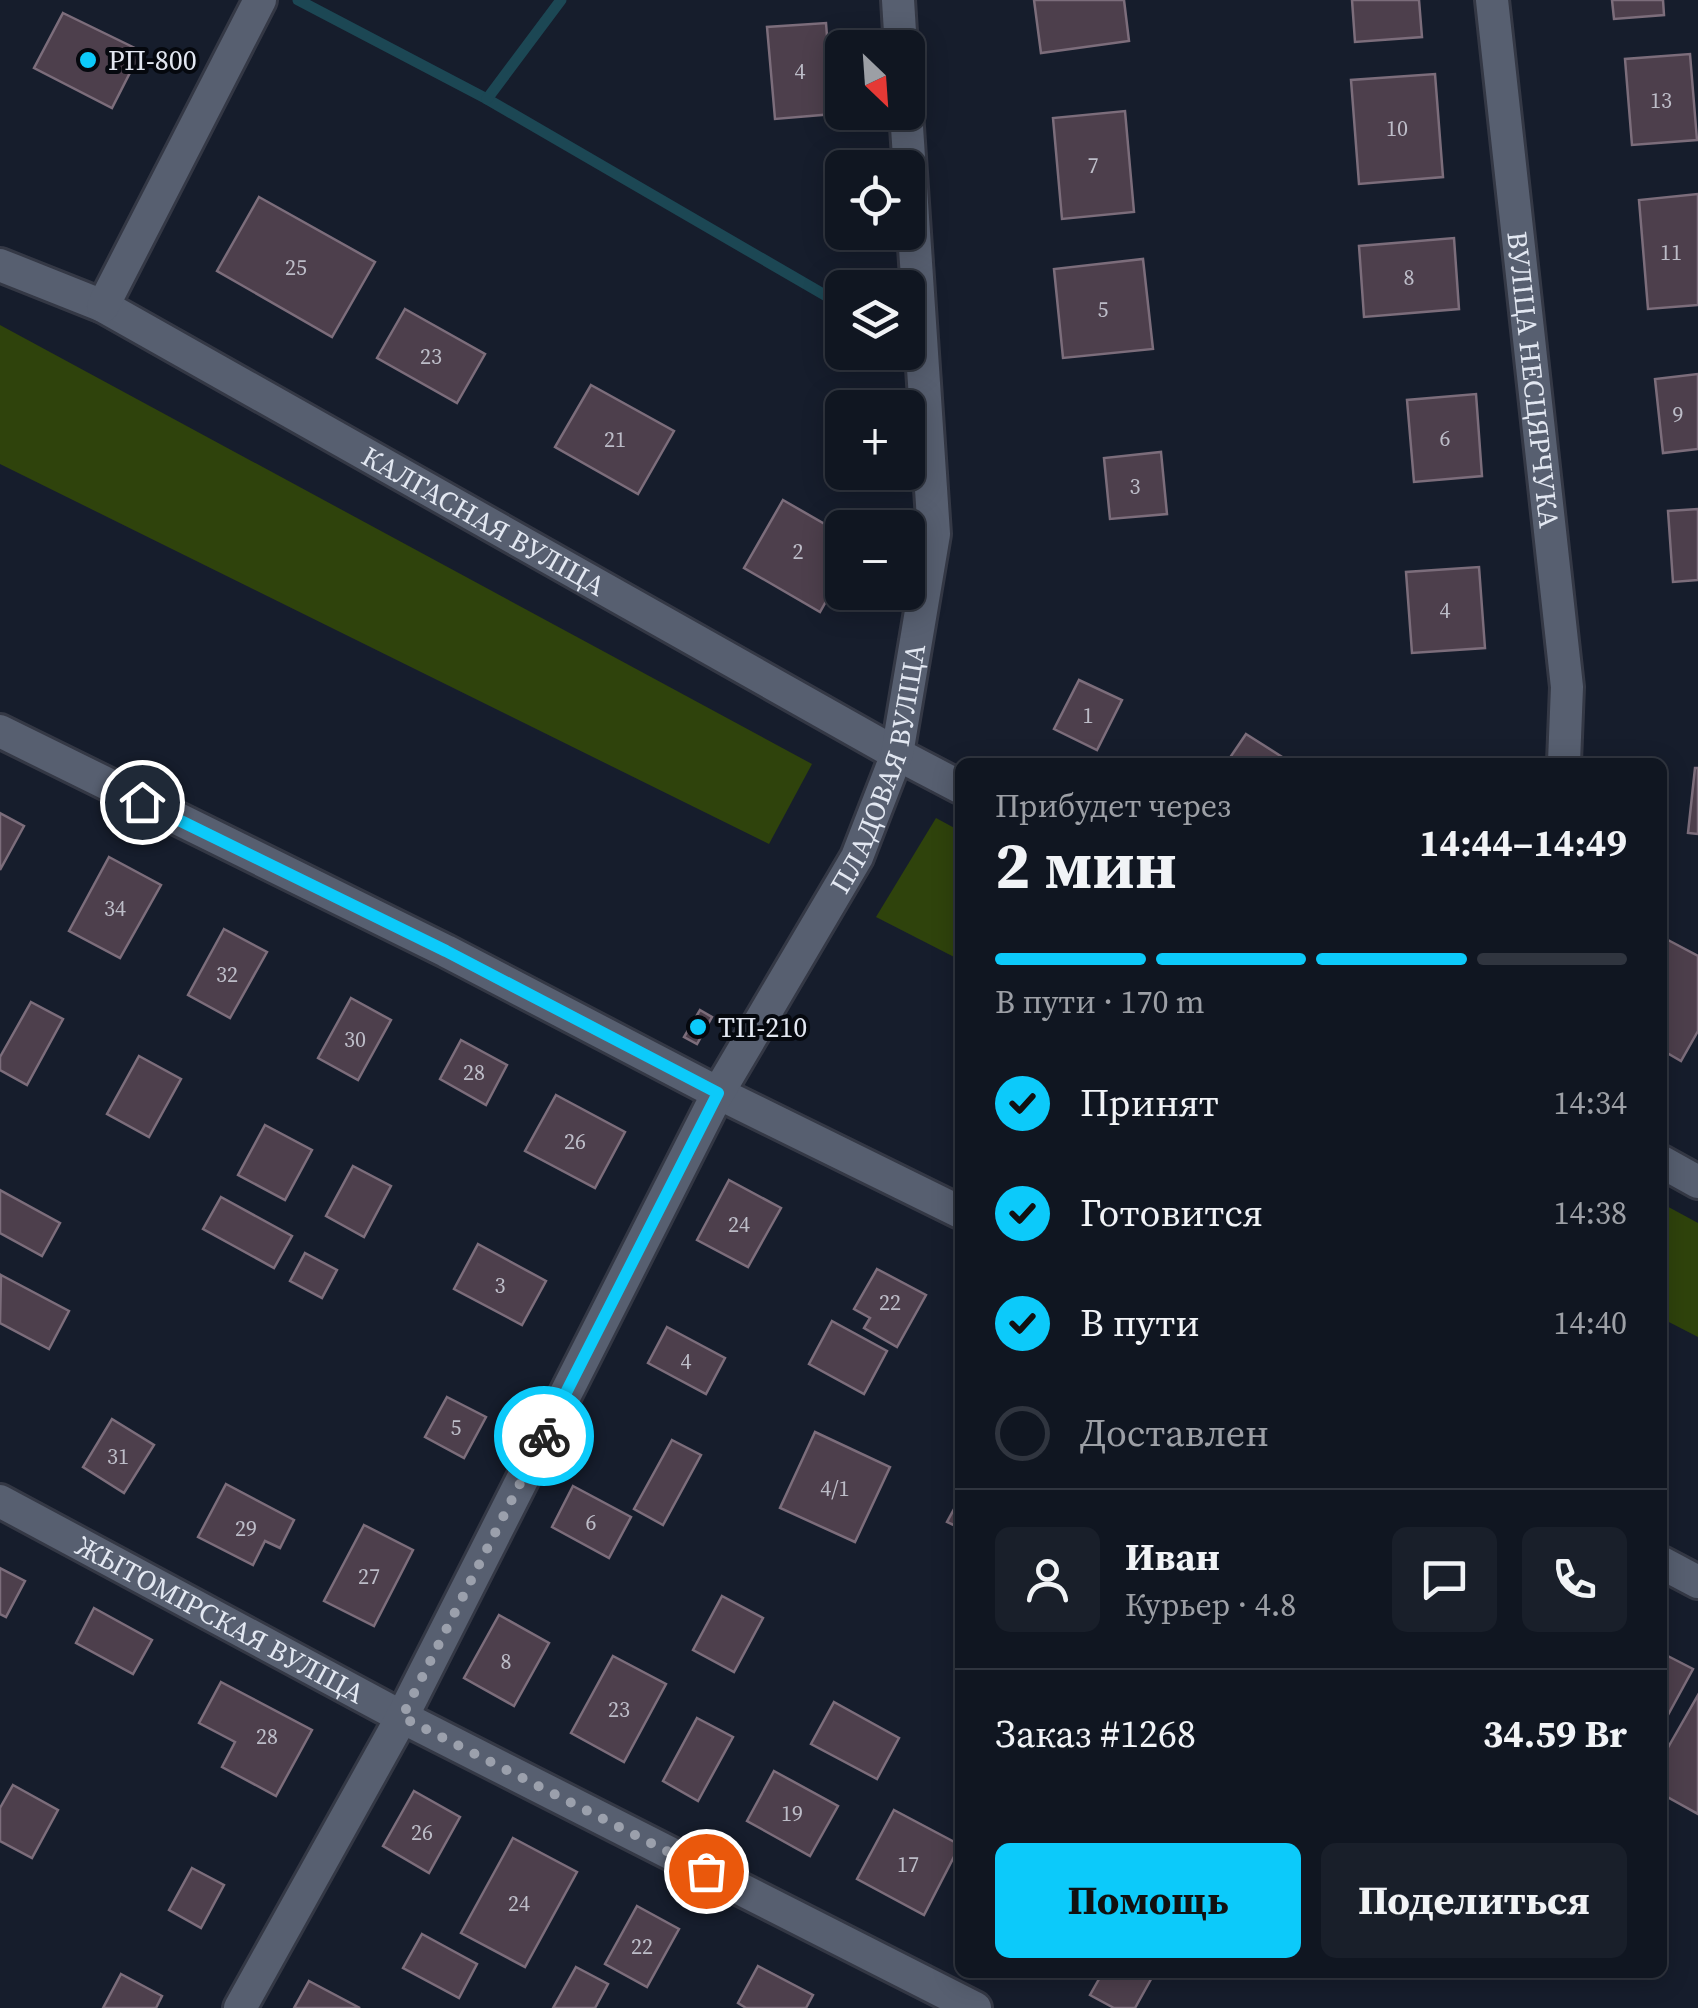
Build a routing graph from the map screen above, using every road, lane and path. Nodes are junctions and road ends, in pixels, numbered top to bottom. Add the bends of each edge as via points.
1 (260, 0) edge
2 (898, 0) edge
3 (1492, 0) edge
4 (900, 30) edge
5 (907, 130) edge
6 (0, 265) edge
7 (103, 306) junction
8 (0, 732) edge
9 (897, 754) junction
10 (1564, 758) edge
11 (955, 785) edge
12 (718, 1093) junction
13 (1667, 1165) edge
14 (1698, 1182) edge
15 (955, 1210) edge
16 (0, 1501) edge
17 (1667, 1566) edge
18 (1698, 1582) edge
19 (402, 1717) junction
20 (240, 2008) edge
21 (975, 2008) edge

1 - 7 street
2 - 4 street
3 - 10 street, ВУЛІЦА НЕСЦЯРЧУКА via 1567,687
5 - 9 street, ПЛАДОВАЯ ВУЛІЦА via 934,534
6 - 7 street, КАЛГАСНАЯ ВУЛІЦА
7 - 9 street, КАЛГАСНАЯ ВУЛІЦА
8 - 12 street
9 - 11 street, КАЛГАСНАЯ ВУЛІЦА
9 - 12 street, ПЛАДОВАЯ ВУЛІЦА via 856,856
12 - 15 street
12 - 19 street, ПЛАДОВАЯ ВУЛІЦА
13 - 14 street
16 - 19 street, ЖЫТОМІРСКАЯ ВУЛІЦА
17 - 18 street
19 - 20 street, ПЛАДОВАЯ ВУЛІЦА
19 - 21 street, ЖЫТОМІРСКАЯ ВУЛІЦА

